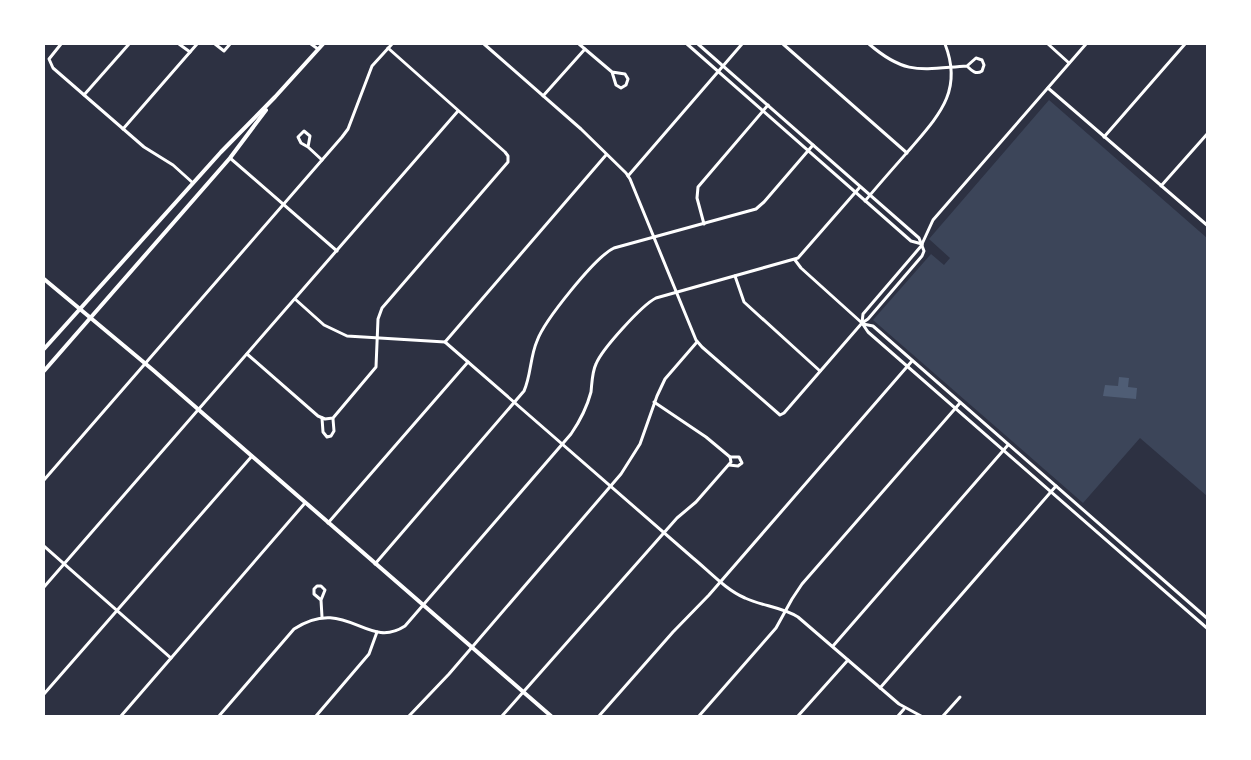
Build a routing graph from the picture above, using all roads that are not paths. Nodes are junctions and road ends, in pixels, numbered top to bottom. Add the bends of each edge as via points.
1 (61, 44) edge
2 (128, 44) edge
3 (179, 44) edge
4 (197, 44) edge
5 (215, 44) edge
6 (230, 44) edge
7 (311, 44) edge
8 (323, 44) edge
9 (392, 44) edge
10 (484, 44) edge
11 (579, 44) edge
12 (687, 44) edge
13 (698, 44) edge
14 (742, 44) edge
15 (783, 44) edge
16 (869, 44) edge
17 (945, 44) edge
18 (1048, 44) edge
19 (1086, 44) edge
20 (1185, 44) edge
21 (388, 48) junction
22 (318, 49) junction
23 (585, 49) junction
24 (190, 52) junction
25 (1070, 63) junction
26 (967, 66) junction
27 (952, 67) junction
28 (721, 69) junction
29 (612, 72) junction
30 (1048, 87) junction
31 (84, 95) junction
32 (543, 96) junction
33 (275, 98) junction
34 (768, 105) junction
35 (459, 111) junction
36 (764, 111) junction
37 (123, 129) junction
38 (1208, 133) edge
39 (1104, 137) junction
40 (813, 146) junction
41 (308, 147) junction
42 (809, 151) junction
43 (907, 153) junction
44 (606, 155) junction
45 (230, 158) junction
46 (322, 160) junction
47 (628, 176) junction
48 (193, 184) junction
49 (1161, 186) junction
50 (860, 187) junction
51 (855, 192) junction
52 (870, 195) junction
53 (865, 201) junction
54 (284, 204) junction
55 (164, 214) junction
56 (704, 224) junction
57 (172, 225) junction
58 (1208, 226) edge
59 (654, 237) junction
60 (140, 242) junction
61 (922, 244) junction
62 (337, 251) junction
63 (148, 252) junction
64 (795, 260) junction
65 (899, 272) junction
66 (735, 276) junction
67 (905, 276) junction
68 (44, 279) edge
69 (676, 292) junction
70 (880, 294) junction
71 (886, 298) junction
72 (295, 299) junction
73 (79, 309) junction
74 (91, 318) junction
75 (861, 323) junction
76 (377, 339) junction
77 (445, 342) junction
78 (698, 342) junction
79 (44, 349) edge
80 (247, 354) junction
81 (912, 361) junction
82 (468, 362) junction
83 (145, 363) junction
84 (908, 367) junction
85 (44, 371) edge
86 (820, 371) junction
87 (514, 402) junction
88 (654, 402) junction
89 (960, 403) junction
90 (956, 408) junction
91 (199, 410) junction
92 (322, 418) junction
93 (333, 418) junction
94 (562, 444) junction
95 (1008, 445) junction
96 (1003, 450) junction
97 (252, 456) junction
98 (730, 457) junction
99 (729, 465) junction
100 (1037, 469) junction
101 (1032, 475) junction
102 (44, 480) edge
103 (611, 486) junction
104 (1056, 486) junction
105 (1051, 492) junction
106 (305, 503) junction
107 (328, 523) junction
108 (664, 532) junction
109 (44, 546) edge
110 (64, 564) junction
111 (375, 564) junction
112 (721, 581) junction
113 (44, 587) edge
114 (321, 600) junction
115 (423, 606) junction
116 (785, 610) junction
117 (117, 611) junction
118 (322, 617) junction
119 (1208, 619) edge
120 (1208, 629) edge
121 (377, 632) junction
122 (833, 646) junction
123 (472, 647) junction
124 (171, 658) junction
125 (848, 660) junction
126 (880, 688) junction
127 (524, 693) junction
128 (44, 694) edge
129 (960, 697) dead end
130 (905, 708) junction
131 (121, 717) edge
132 (219, 717) edge
133 (316, 717) edge
134 (409, 717) edge
135 (502, 717) edge
136 (551, 717) edge
137 (599, 717) edge
138 (699, 717) edge
139 (798, 717) edge
140 (898, 717) edge
141 (921, 717) edge
142 (943, 717) edge

1 - 31 street via 49,62
2 - 31 street
3 - 24 street
4 - 24 street
5 - 6 street via 224,51
7 - 22 street
8 - 22 main road
9 - 21 street
10 - 32 street
11 - 23 street
12 - 28 street
13 - 28 street
14 - 28 street
15 - 43 street
16 - 27 street via 904,67
17 - 27 street
18 - 25 street
19 - 25 street
20 - 39 street
21 - 35 street
21 - 46 street via 372,66 348,129
22 - 33 main road
23 - 29 street
23 - 32 street
24 - 37 street
25 - 30 street
26 - 26 street via 978,73 984,65 976,58
26 - 27 street
27 - 43 street via 945,105
28 - 34 street
28 - 36 street
28 - 47 street
29 - 29 street via 626,76 626,85 616,85
30 - 39 street
30 - 61 street via 933,220
31 - 37 street
32 - 44 street
33 - 45 main road
33 - 48 main road
34 - 36 street
34 - 40 street
35 - 62 street
35 - 76 street via 509,158 384,304
36 - 42 street
36 - 56 street via 698,188
37 - 48 street
38 - 49 street
39 - 49 street
40 - 42 street
40 - 50 street
41 - 41 street via 310,136 304,131 298,137
41 - 46 street
42 - 51 street
42 - 56 street via 759,207
43 - 52 street
44 - 47 street
44 - 77 street
45 - 54 street
45 - 57 main road
46 - 54 street
47 - 59 street
48 - 55 main road
49 - 58 street
50 - 51 street
50 - 52 street
51 - 53 street
51 - 64 street
52 - 53 street
52 - 61 street
53 - 61 street via 911,242
54 - 62 street
54 - 83 street
55 - 57 main road
55 - 60 main road
56 - 59 street
57 - 63 main road
59 - 69 street
59 - 87 street via 607,251 559,305 537,339 527,384
60 - 63 main road via 148,246
60 - 73 main road
61 - 65 street
61 - 67 street via 922,256
62 - 72 street
63 - 74 main road
64 - 66 street
64 - 75 street
65 - 67 street
65 - 70 street
66 - 69 street
66 - 86 street via 744,302
67 - 71 street
68 - 73 main road
69 - 78 street
69 - 94 street via 647,303 599,359 583,415
70 - 71 street
70 - 75 street via 863,314
71 - 75 street
72 - 76 street via 336,332
72 - 80 street
73 - 74 main road
73 - 79 main road
74 - 83 main road
74 - 85 main road
75 - 81 street via 873,326
75 - 84 street
75 - 86 street
76 - 77 street
76 - 93 street via 375,369
77 - 82 street
78 - 86 street via 780,415
78 - 88 street via 665,379
80 - 91 street
80 - 92 street
81 - 84 street
81 - 89 street
82 - 87 street
82 - 107 street
83 - 91 main road
83 - 102 street
84 - 90 street
84 - 112 street
87 - 94 street
87 - 111 street
88 - 98 street
88 - 103 street via 640,444
89 - 90 street
89 - 95 street
90 - 96 street
90 - 116 street via 802,584
91 - 97 main road
91 - 110 street
92 - 93 street
92 - 93 street via 323,434 330,437 334,431
94 - 103 street
94 - 115 street
95 - 96 street
95 - 100 street
96 - 101 street
96 - 122 street
97 - 106 main road
97 - 117 street
98 - 99 street
98 - 99 street via 739,458 742,463
99 - 108 street
100 - 101 street
100 - 104 street
101 - 105 street
103 - 108 street
103 - 123 street
104 - 105 street
104 - 119 street
105 - 120 street
105 - 126 street
106 - 107 main road
106 - 124 street
107 - 111 main road
108 - 112 street
108 - 127 street
109 - 110 street
110 - 113 street
110 - 117 street
111 - 115 main road
112 - 116 street via 747,599
112 - 137 street
114 - 114 street via 325,590 319,585 313,591
114 - 118 street
115 - 121 street via 399,630
115 - 123 main road
116 - 122 street
116 - 138 street via 772,633
117 - 124 street
117 - 128 street
118 - 121 street via 345,619
118 - 132 street via 294,629
121 - 133 street via 369,654
122 - 125 street
123 - 127 main road
123 - 134 street
124 - 131 street
125 - 126 street
125 - 139 street
126 - 130 street
127 - 135 street
127 - 136 main road
129 - 142 street
130 - 140 street
130 - 141 street

